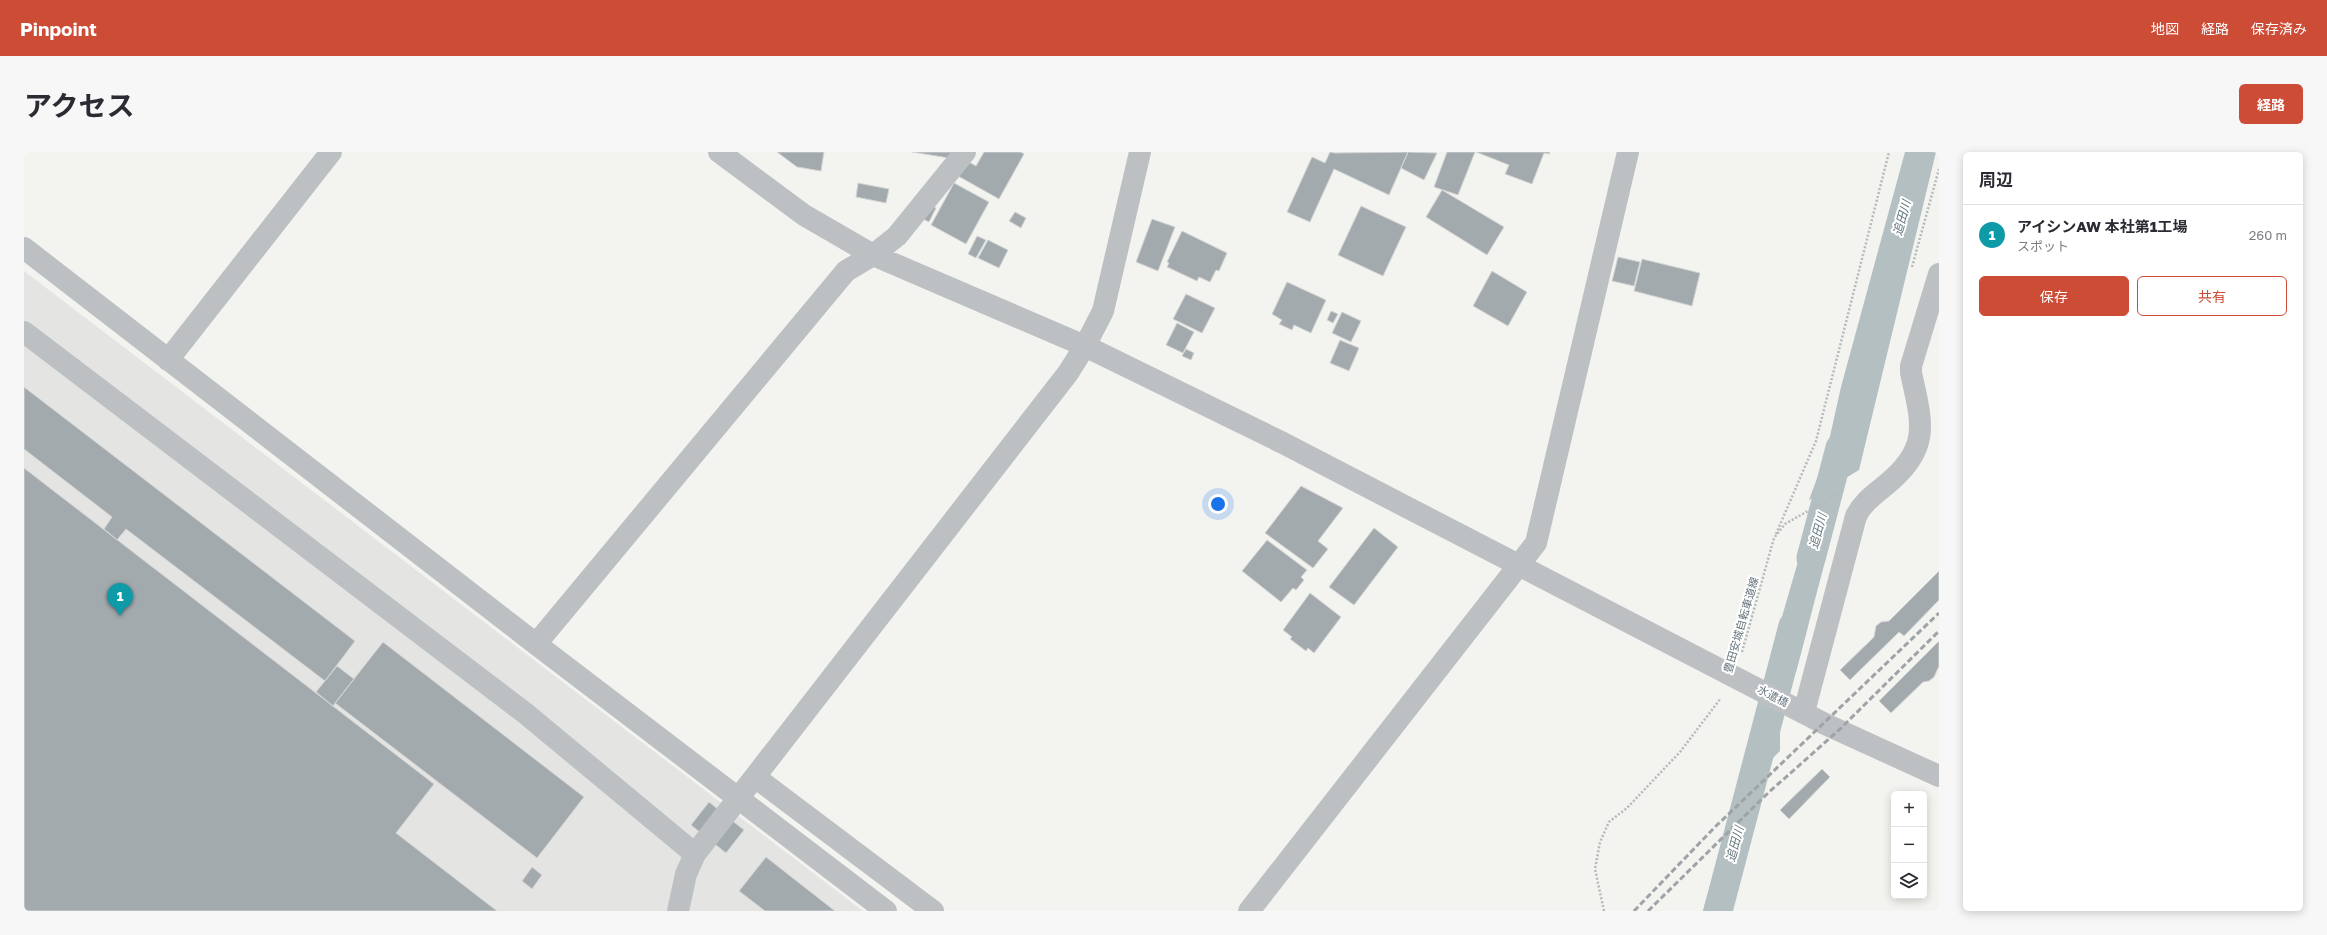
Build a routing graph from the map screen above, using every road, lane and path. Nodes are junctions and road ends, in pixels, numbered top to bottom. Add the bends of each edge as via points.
1 (331, 152) edge
2 (719, 152) edge
3 (965, 152) edge
4 (1140, 152) edge
5 (1628, 152) edge
6 (1889, 152) edge
7 (24, 248) edge
8 (873, 255) junction
9 (1939, 274) edge
10 (24, 332) edge
11 (1085, 346) junction
12 (168, 360) junction
13 (1844, 491) dead end
14 (1774, 538) junction
15 (1521, 565) junction
16 (536, 644) junction
17 (1744, 681) junction
18 (1798, 709) junction
19 (1939, 776) edge
20 (755, 777) junction
21 (738, 798) junction
22 (694, 854) junction
23 (678, 911) edge
24 (886, 911) edge
25 (933, 911) edge
26 (1249, 911) edge
27 (1604, 911) edge

1 - 12 street
2 - 8 street, 水遣橋 via 804,215
3 - 8 street via 897,236
4 - 11 street via 1102,311
5 - 15 street via 1536,543
6 - 14 path via 1816,441
7 - 12 street
8 - 11 street, 水遣橋
8 - 16 street via 846,271
9 - 18 street via 1911,366 1921,420 1920,437 1905,469 1861,506 1856,516
10 - 22 street via 525,713
11 - 15 street, 水遣橋 via 1284,443
11 - 20 street via 1068,373
12 - 16 street
13 - 14 path, 豊田安城自転車道線 via 1785,524
14 - 17 path, 豊田安城自転車道線
15 - 17 street, 水遣橋
15 - 26 street
16 - 21 street
17 - 18 street, 水遣橋
17 - 27 path, 豊田安城自転車道線 via 1627,808 1609,822 1600,842 1595,869
18 - 19 street, 水遣橋
20 - 21 street
20 - 25 street
21 - 22 street
21 - 24 street
22 - 23 street via 686,874

